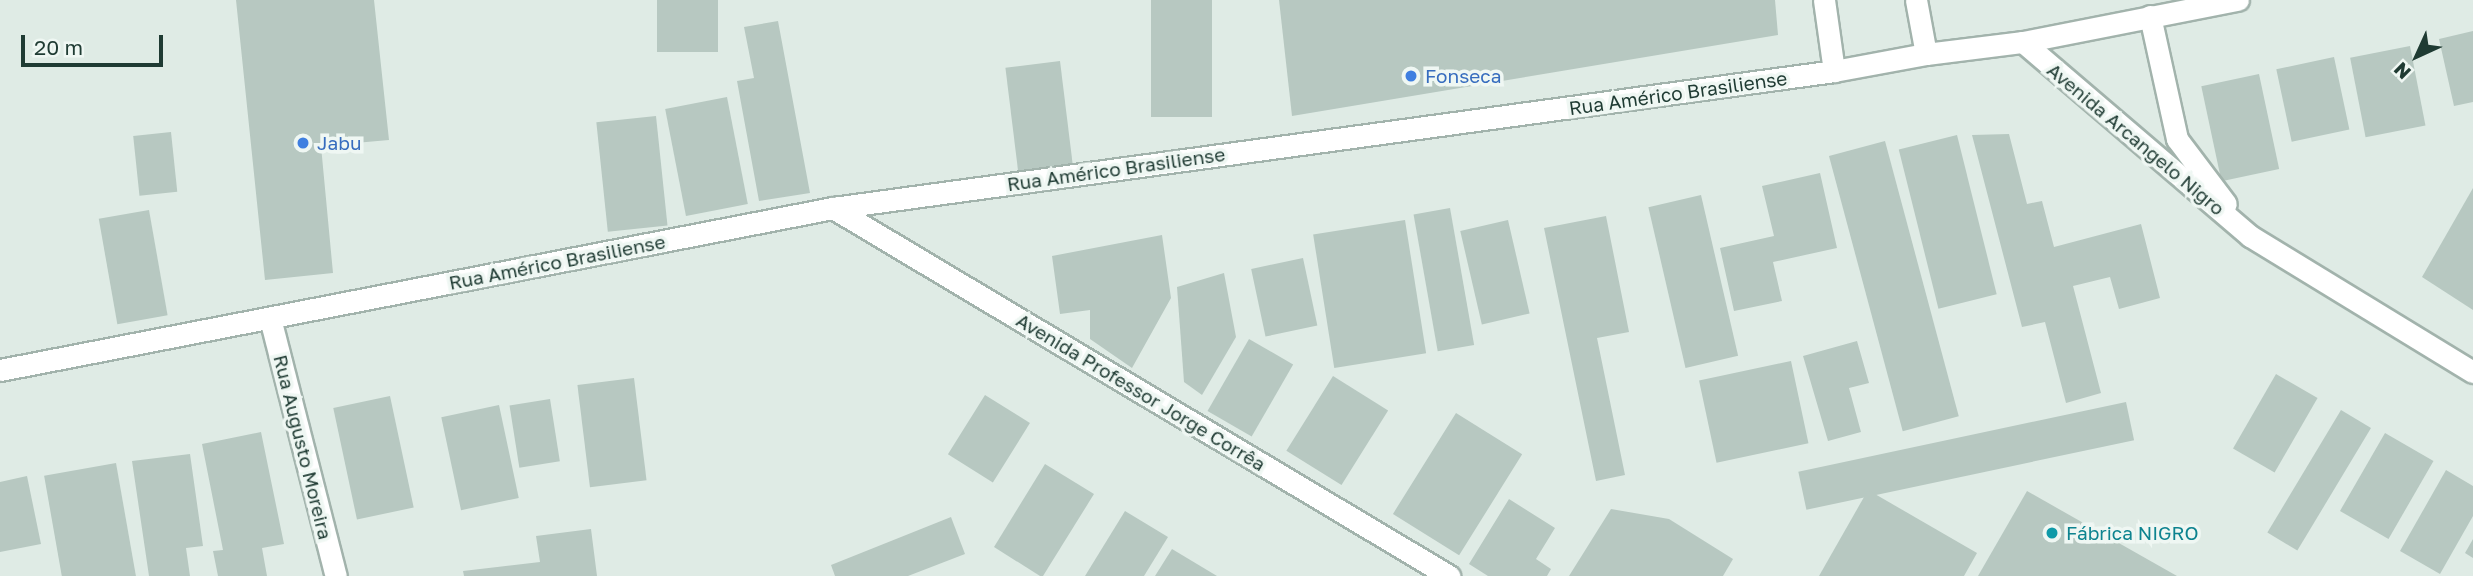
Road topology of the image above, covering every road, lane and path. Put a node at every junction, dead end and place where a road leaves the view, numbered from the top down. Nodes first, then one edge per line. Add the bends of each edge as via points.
1 (1824, 0) edge
2 (1916, 0) edge
3 (2238, 0) edge
4 (2150, 16) junction
5 (2023, 42) junction
6 (1926, 54) junction
7 (1834, 71) junction
8 (833, 208) junction
9 (2250, 236) junction
10 (271, 318) junction
11 (0, 370) edge
12 (2473, 372) edge
13 (336, 576) edge
14 (1449, 576) edge

1 - 7 street
2 - 6 street
3 - 4 street, Rua Américo Brasiliense
4 - 5 street, Rua Américo Brasiliense
4 - 9 street, Avenida Arcangelo Nigro via 2177,139
5 - 6 street, Rua Américo Brasiliense
5 - 9 street, Avenida Arcangelo Nigro
6 - 7 street, Rua Américo Brasiliense
7 - 8 street, Rua Américo Brasiliense
8 - 10 street, Rua Américo Brasiliense
8 - 14 street, Avenida Professor Jorge Corrêa
9 - 12 street, Avenida Arcangelo Nigro
10 - 11 street, Rua Américo Brasiliense
10 - 13 street, Rua Augusto Moreira

